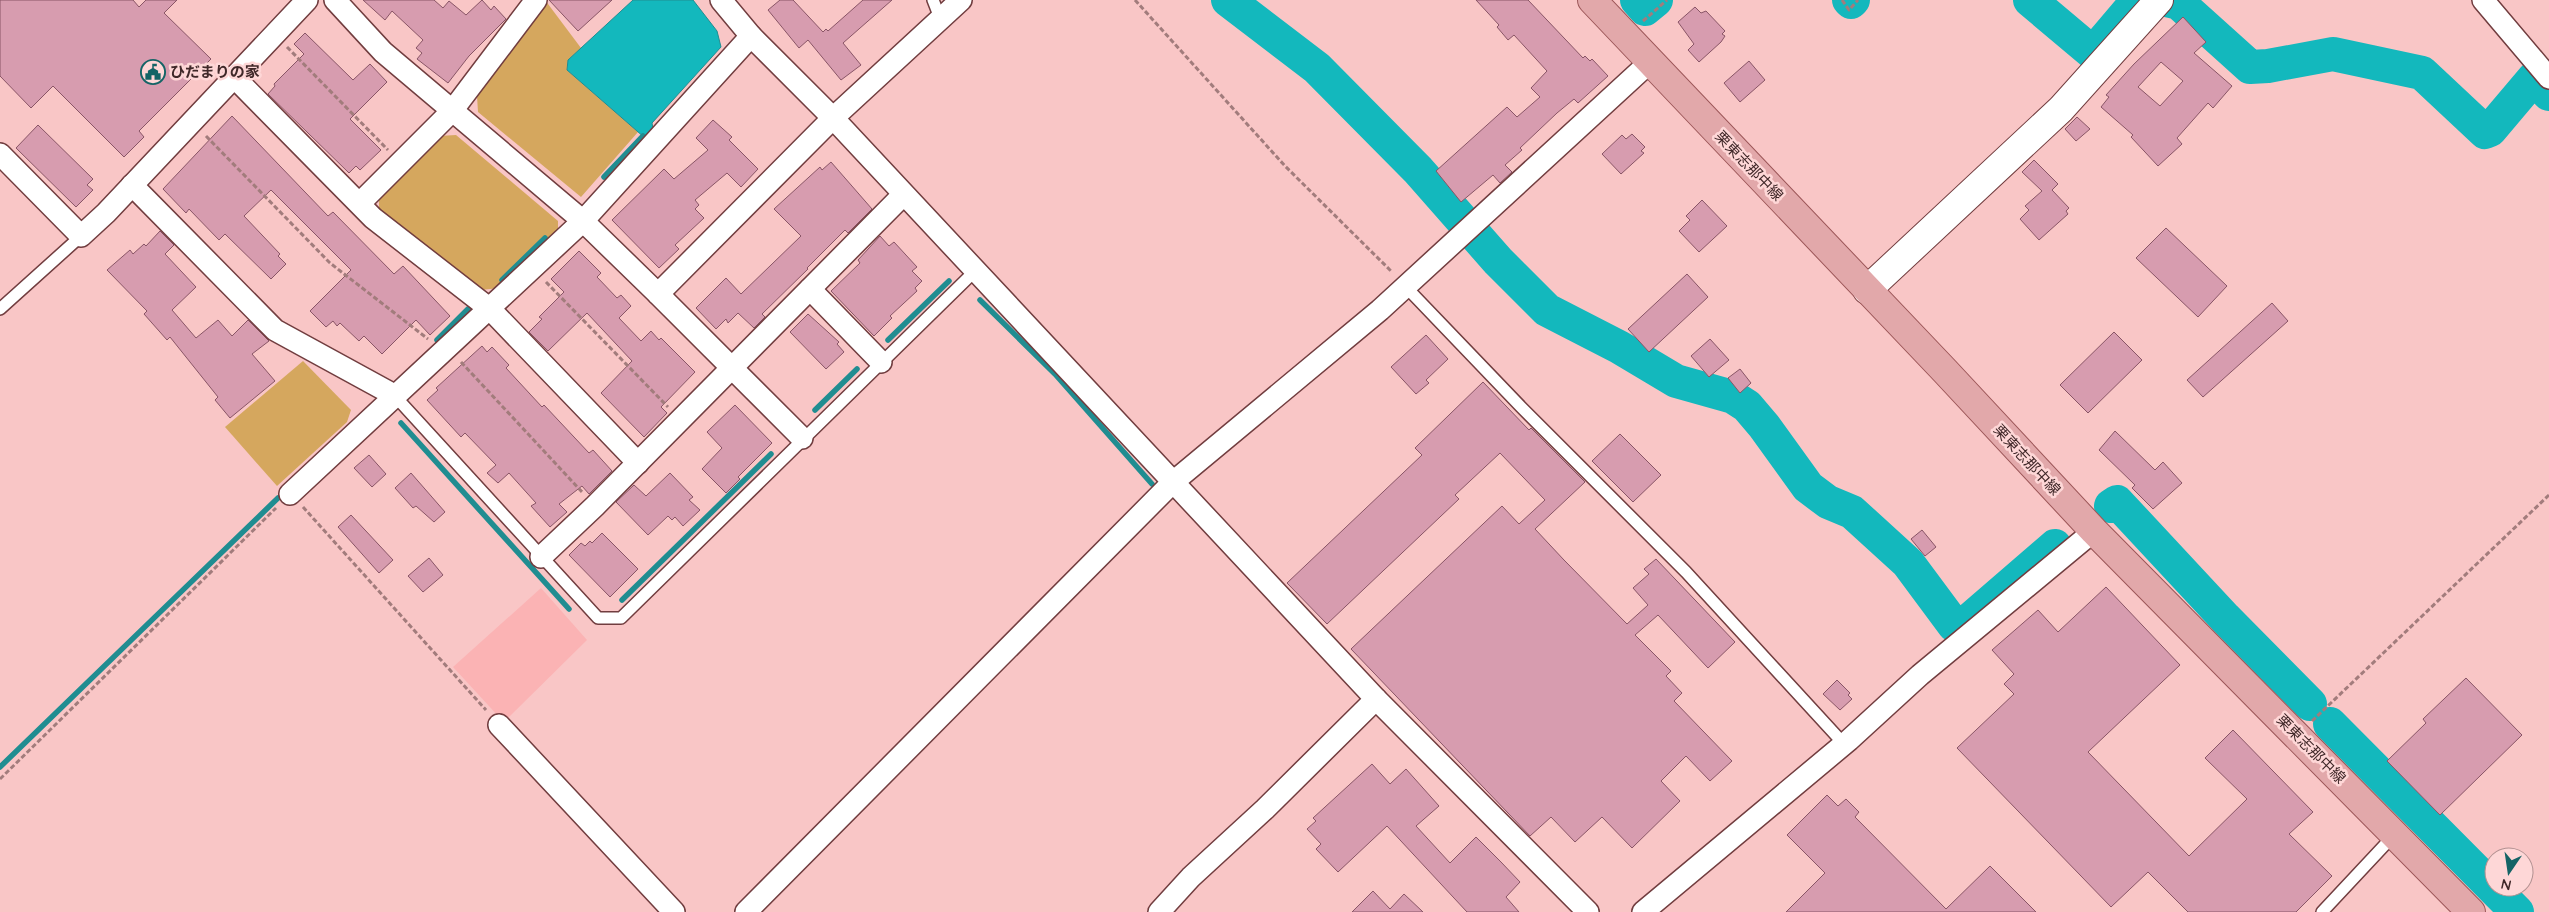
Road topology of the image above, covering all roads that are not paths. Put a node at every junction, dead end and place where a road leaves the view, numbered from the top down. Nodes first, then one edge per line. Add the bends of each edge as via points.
1 (306, 0) edge
2 (335, 0) edge
3 (721, 0) edge
4 (961, 0) edge
5 (1592, 0) edge
6 (2159, 0) edge
7 (2483, 0) edge
8 (534, 1) edge
9 (937, 9) edge
10 (752, 36) junction
11 (1650, 62) junction
12 (234, 77) junction
13 (2549, 78) edge
14 (452, 111) junction
15 (834, 118) junction
16 (0, 154) edge
17 (132, 185) junction
18 (903, 195) junction
19 (360, 203) junction
20 (583, 221) junction
21 (81, 236) junction
22 (975, 272) junction
23 (1405, 286) junction
24 (810, 289) junction
25 (1866, 290) junction
26 (658, 294) junction
27 (0, 309) edge
28 (490, 309) junction
29 (881, 362) junction
30 (732, 368) junction
31 (394, 395) junction
32 (802, 438) junction
33 (638, 462) junction
34 (1172, 483) junction
35 (290, 494) road end
36 (2094, 531) junction
37 (541, 556) junction
38 (1376, 699) junction
39 (499, 725) road end
40 (1844, 744) junction
41 (2395, 834) junction
42 (674, 912) edge
43 (746, 912) edge
44 (1159, 912) edge
45 (1588, 912) edge
46 (1643, 912) edge
47 (2322, 912) edge
48 (2471, 912) edge

1 - 12 street
2 - 14 street via 383,52
3 - 10 street
4 - 9 street
5 - 11 main road, 栗東志那中線
6 - 25 street via 2061,109
7 - 13 street
8 - 14 street
9 - 15 street
10 - 15 street
10 - 20 street
11 - 23 street
11 - 25 main road, 栗東志那中線
12 - 17 street
12 - 19 street
14 - 19 street
14 - 20 street
15 - 18 street
15 - 26 street
16 - 21 street
17 - 21 street
17 - 31 street via 275,330
18 - 22 street
18 - 24 street
19 - 28 street via 373,218
20 - 26 street
20 - 28 street
21 - 27 lane
22 - 29 lane
22 - 34 street
23 - 34 street
23 - 40 lane via 1686,572
24 - 29 street
24 - 30 street
25 - 36 main road, 栗東志那中線
26 - 30 street
28 - 31 street
28 - 33 street
29 - 32 lane
30 - 32 street
30 - 33 street
31 - 35 street
31 - 37 lane
32 - 37 lane via 621,618 598,618
33 - 37 street
34 - 38 street
34 - 43 street
36 - 40 street via 1920,674
36 - 41 main road, 栗東志那中線
38 - 44 street
38 - 45 street
39 - 42 street
40 - 46 street
41 - 47 lane
41 - 48 main road, 栗東志那中線

